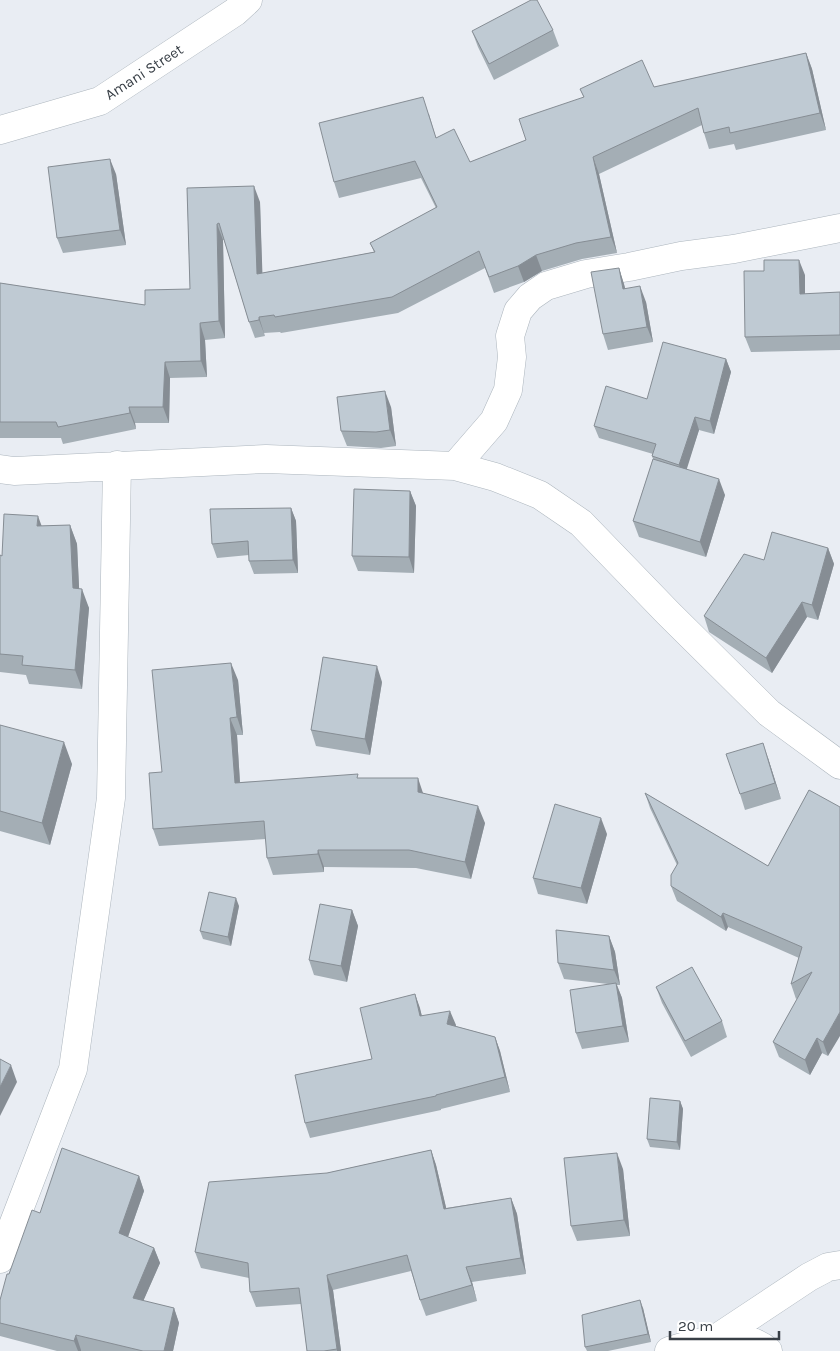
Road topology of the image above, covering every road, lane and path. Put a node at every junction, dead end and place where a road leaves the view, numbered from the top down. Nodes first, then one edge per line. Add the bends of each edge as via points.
1 (248, 0) edge
2 (0, 130) edge
3 (840, 228) edge
4 (117, 466) junction
5 (456, 466) junction
6 (0, 468) edge
7 (840, 765) edge
8 (0, 1259) edge
9 (840, 1265) edge
10 (714, 1340) junction
11 (669, 1351) edge
12 (768, 1351) edge

1 - 2 street, Amani Street via 100,100
3 - 5 street via 586,274 546,286 518,311 510,336 512,357 508,390 494,421
4 - 5 street via 266,459
4 - 6 street via 14,471
4 - 8 street via 111,798 73,1069
5 - 7 street via 495,476 540,495 581,523 769,713
9 - 10 street via 809,1277
10 - 11 street
10 - 12 street via 739,1338

